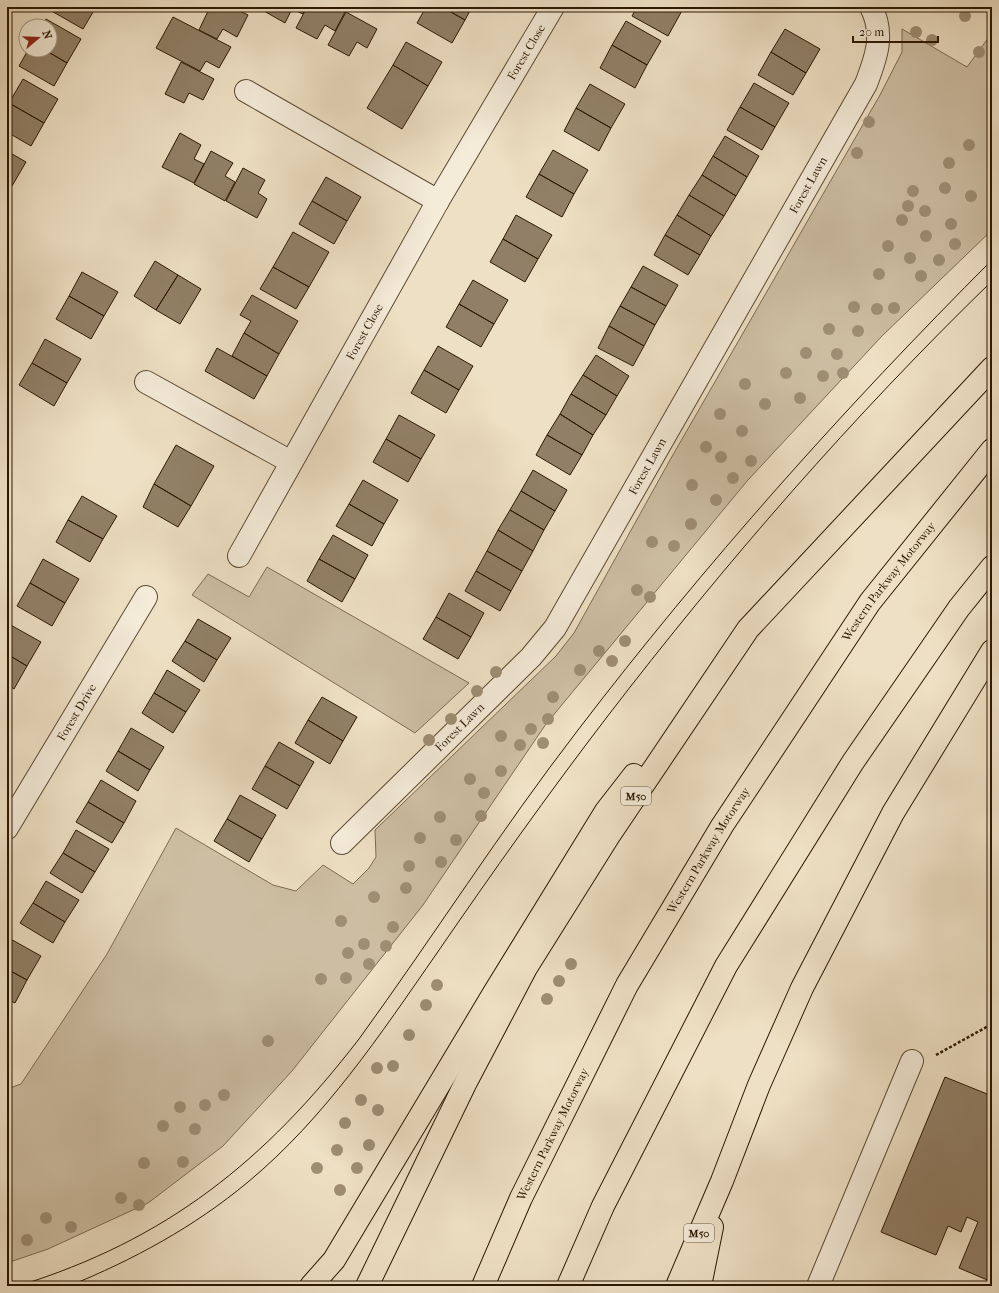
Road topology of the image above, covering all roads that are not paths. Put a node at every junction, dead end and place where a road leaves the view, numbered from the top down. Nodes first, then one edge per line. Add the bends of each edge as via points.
1 (554, 7) edge
2 (871, 7) edge
3 (246, 91) dead end
4 (438, 201) junction
5 (992, 368) edge
6 (146, 382) dead end
7 (992, 450) edge
8 (291, 462) junction
9 (239, 556) dead end
10 (992, 567) edge
11 (146, 597) dead end
12 (748, 629) junction
13 (992, 651) edge
14 (7, 828) edge
15 (342, 843) dead end
16 (912, 1061) road end
17 (722, 1181) junction
18 (311, 1286) edge
19 (367, 1286) edge
20 (483, 1286) edge
21 (568, 1286) edge
22 (677, 1286) edge
23 (700, 1286) edge
24 (818, 1286) edge

1 - 4 street, Forest Close
2 - 15 street, Forest Lawn via 880,37 866,84 555,628 531,657
3 - 4 street
4 - 8 street, Forest Close
5 - 12 highway, M50
6 - 8 street
7 - 20 highway, Western Parkway Motorway via 870,602 722,826 627,985 521,1198
8 - 9 street, Forest Close
10 - 21 highway via 959,608 853,762 726,966 603,1206
11 - 14 street, Forest Drive
12 - 18 highway, M50 via 606,811 334,1260
12 - 19 highway, M50 via 610,834 526,968 465,1084
13 - 17 highway, M50 via 893,814 802,988 759,1085
16 - 24 street
17 - 22 highway, M50
17 - 23 highway, M50

